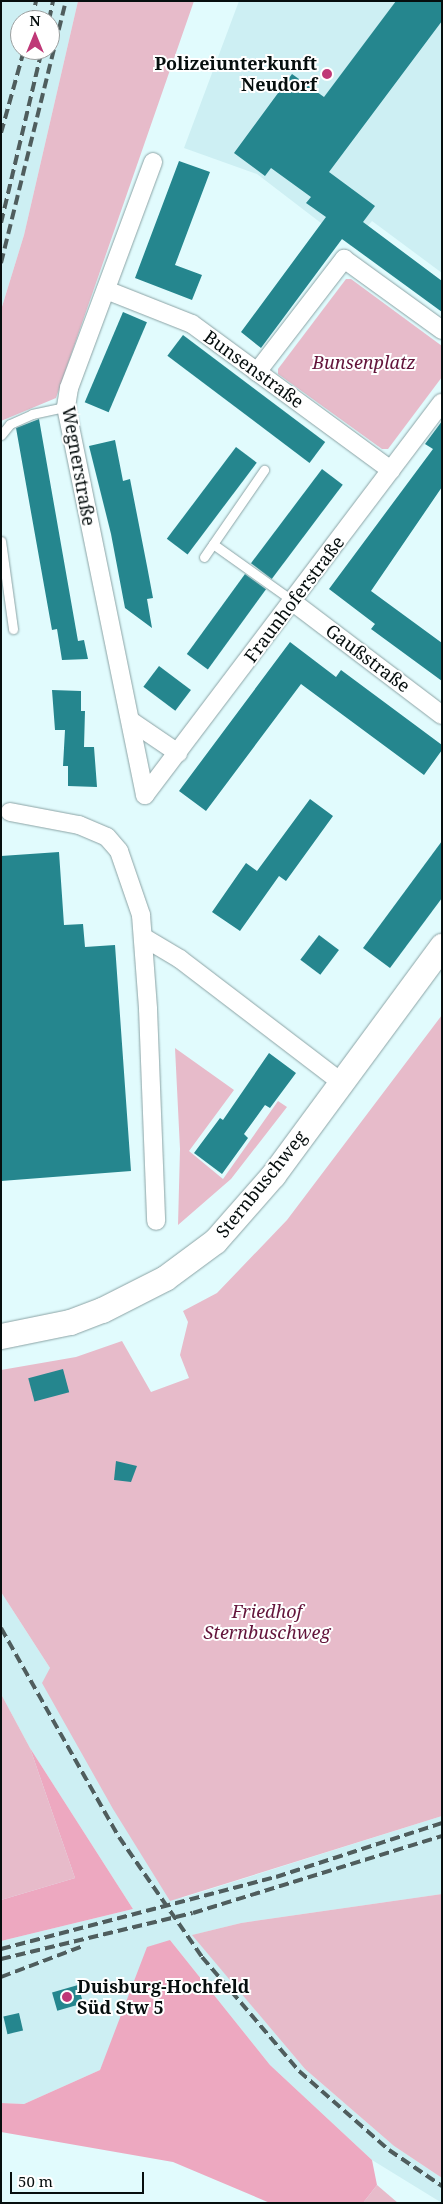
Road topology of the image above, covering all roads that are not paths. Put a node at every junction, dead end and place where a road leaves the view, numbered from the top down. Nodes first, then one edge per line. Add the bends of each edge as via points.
1 (154, 162) dead end
2 (106, 290) junction
3 (442, 330) edge
4 (257, 372) junction
5 (442, 402) edge
6 (66, 407) junction
7 (1, 435) edge
8 (264, 470) dead end
9 (390, 470) junction
10 (1, 541) edge
11 (214, 544) junction
12 (204, 557) dead end
13 (293, 602) junction
14 (13, 628) dead end
15 (442, 715) edge
16 (131, 721) junction
17 (178, 753) junction
18 (145, 795) joint
19 (10, 812) dead end
20 (143, 938) junction
21 (442, 946) edge
22 (341, 1082) junction
23 (156, 1221) dead end
24 (1, 1336) edge

1 - 2 street, Wegnerstraße
2 - 4 street, Bunsenstraße via 192,324
2 - 6 street, Wegnerstraße via 69,388
3 - 4 street via 344,259
4 - 9 street, Bunsenstraße
5 - 9 street, Fraunhoferstraße
6 - 7 lane via 32,414 10,424
6 - 16 street, Wegnerstraße
8 - 11 lane
9 - 13 street, Fraunhoferstraße
10 - 14 lane
11 - 12 lane
11 - 13 lane
13 - 15 street, Gaußstraße
13 - 17 street, Fraunhoferstraße
16 - 17 street
16 - 18 street, Wegnerstraße
17 - 18 street, Fraunhoferstraße
19 - 20 street via 79,825 107,837 119,851 141,915
20 - 22 street via 180,959
20 - 23 street via 151,1057
21 - 22 main road, Sternbuschweg
22 - 24 main road, Sternbuschweg via 234,1222 192,1261 102,1310 70,1322

